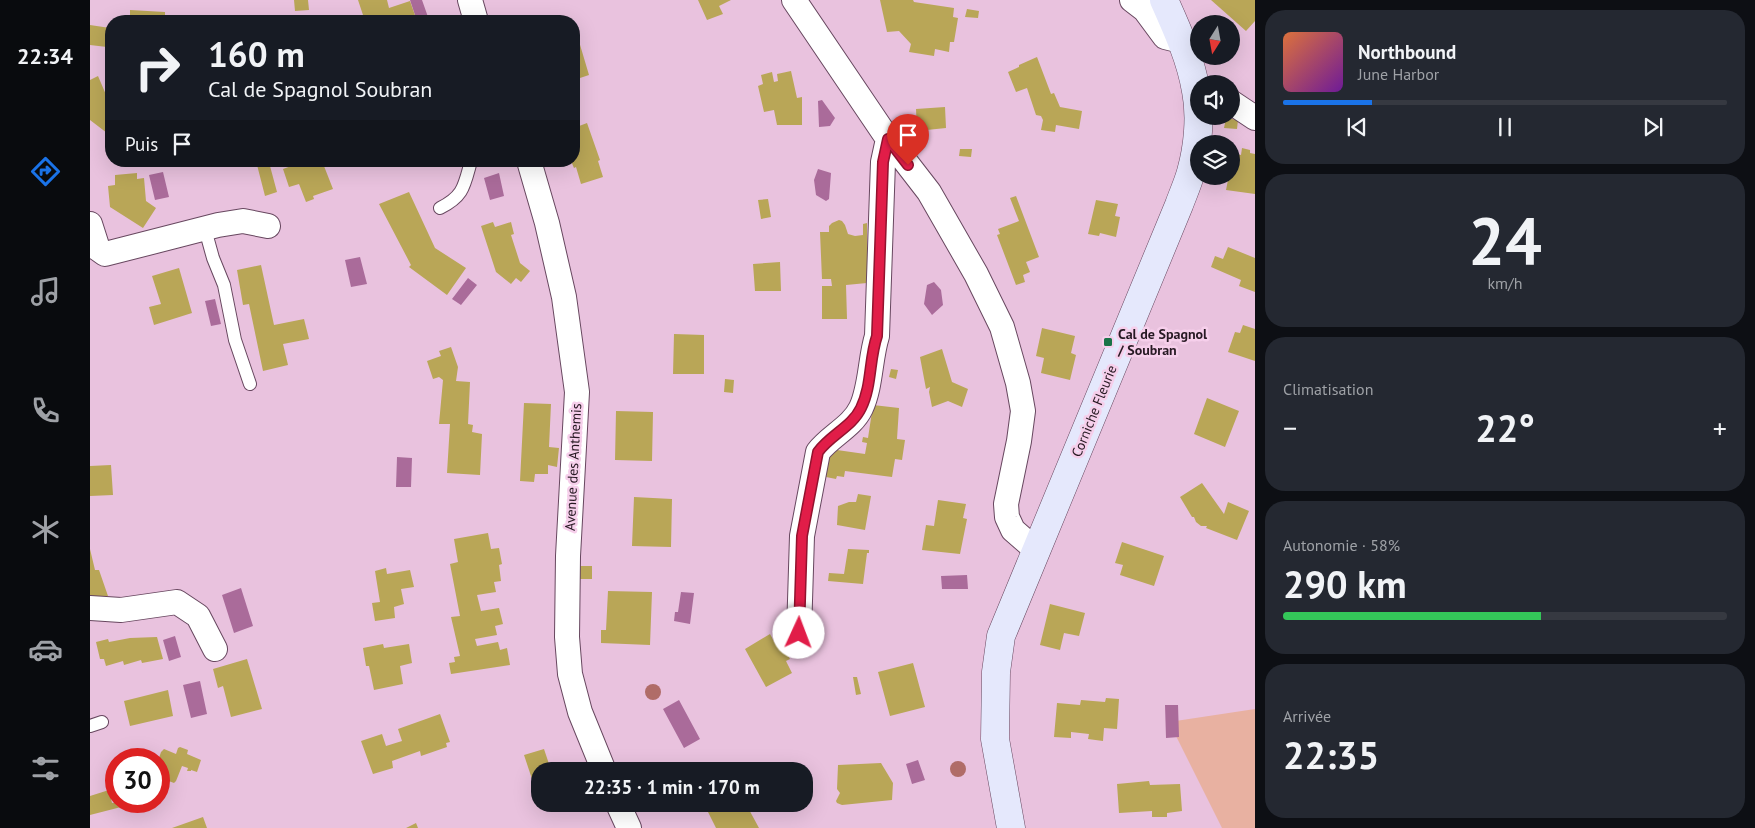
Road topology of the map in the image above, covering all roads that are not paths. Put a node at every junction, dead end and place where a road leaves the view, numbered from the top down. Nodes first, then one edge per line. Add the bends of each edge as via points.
1 (470, 0) edge
2 (794, 0) edge
3 (1132, 0) edge
4 (1164, 0) edge
5 (474, 15) edge
6 (1180, 41) junction
7 (1192, 75) edge
8 (1240, 108) edge
9 (1255, 118) edge
10 (1197, 125) edge
11 (888, 139) junction
12 (469, 167) edge
13 (531, 167) edge
14 (440, 208) dead end
15 (90, 224) edge
16 (268, 226) dead end
17 (206, 229) junction
18 (250, 384) dead end
19 (1036, 550) junction
20 (90, 608) edge
21 (799, 633) dead end
22 (215, 649) dead end
23 (600, 762) edge
24 (622, 812) edge
25 (629, 828) edge
26 (1011, 828) edge

1 - 5 street
2 - 11 street
3 - 6 street via 1145,10 1165,37
4 - 6 main road, Corniche Fleurie
6 - 7 main road, Corniche Fleurie
8 - 9 street
10 - 19 main road, Corniche Fleurie via 1191,171 1179,205
11 - 19 street via 929,192 976,274 1002,328 1018,383 1022,410 1006,517 1012,530
11 - 21 street via 883,162 877,336 861,408 849,424 825,442 818,452 802,536
12 - 14 lane via 461,194
13 - 23 street, Avenue des Anthemis via 564,297 577,392 568,556 570,674 580,712
15 - 17 street via 98,249 105,254
16 - 17 street via 243,221
17 - 18 lane
19 - 26 main road, Corniche Fleurie via 1001,636 996,672 995,739
20 - 22 street via 121,610 177,602 198,616
24 - 25 street

